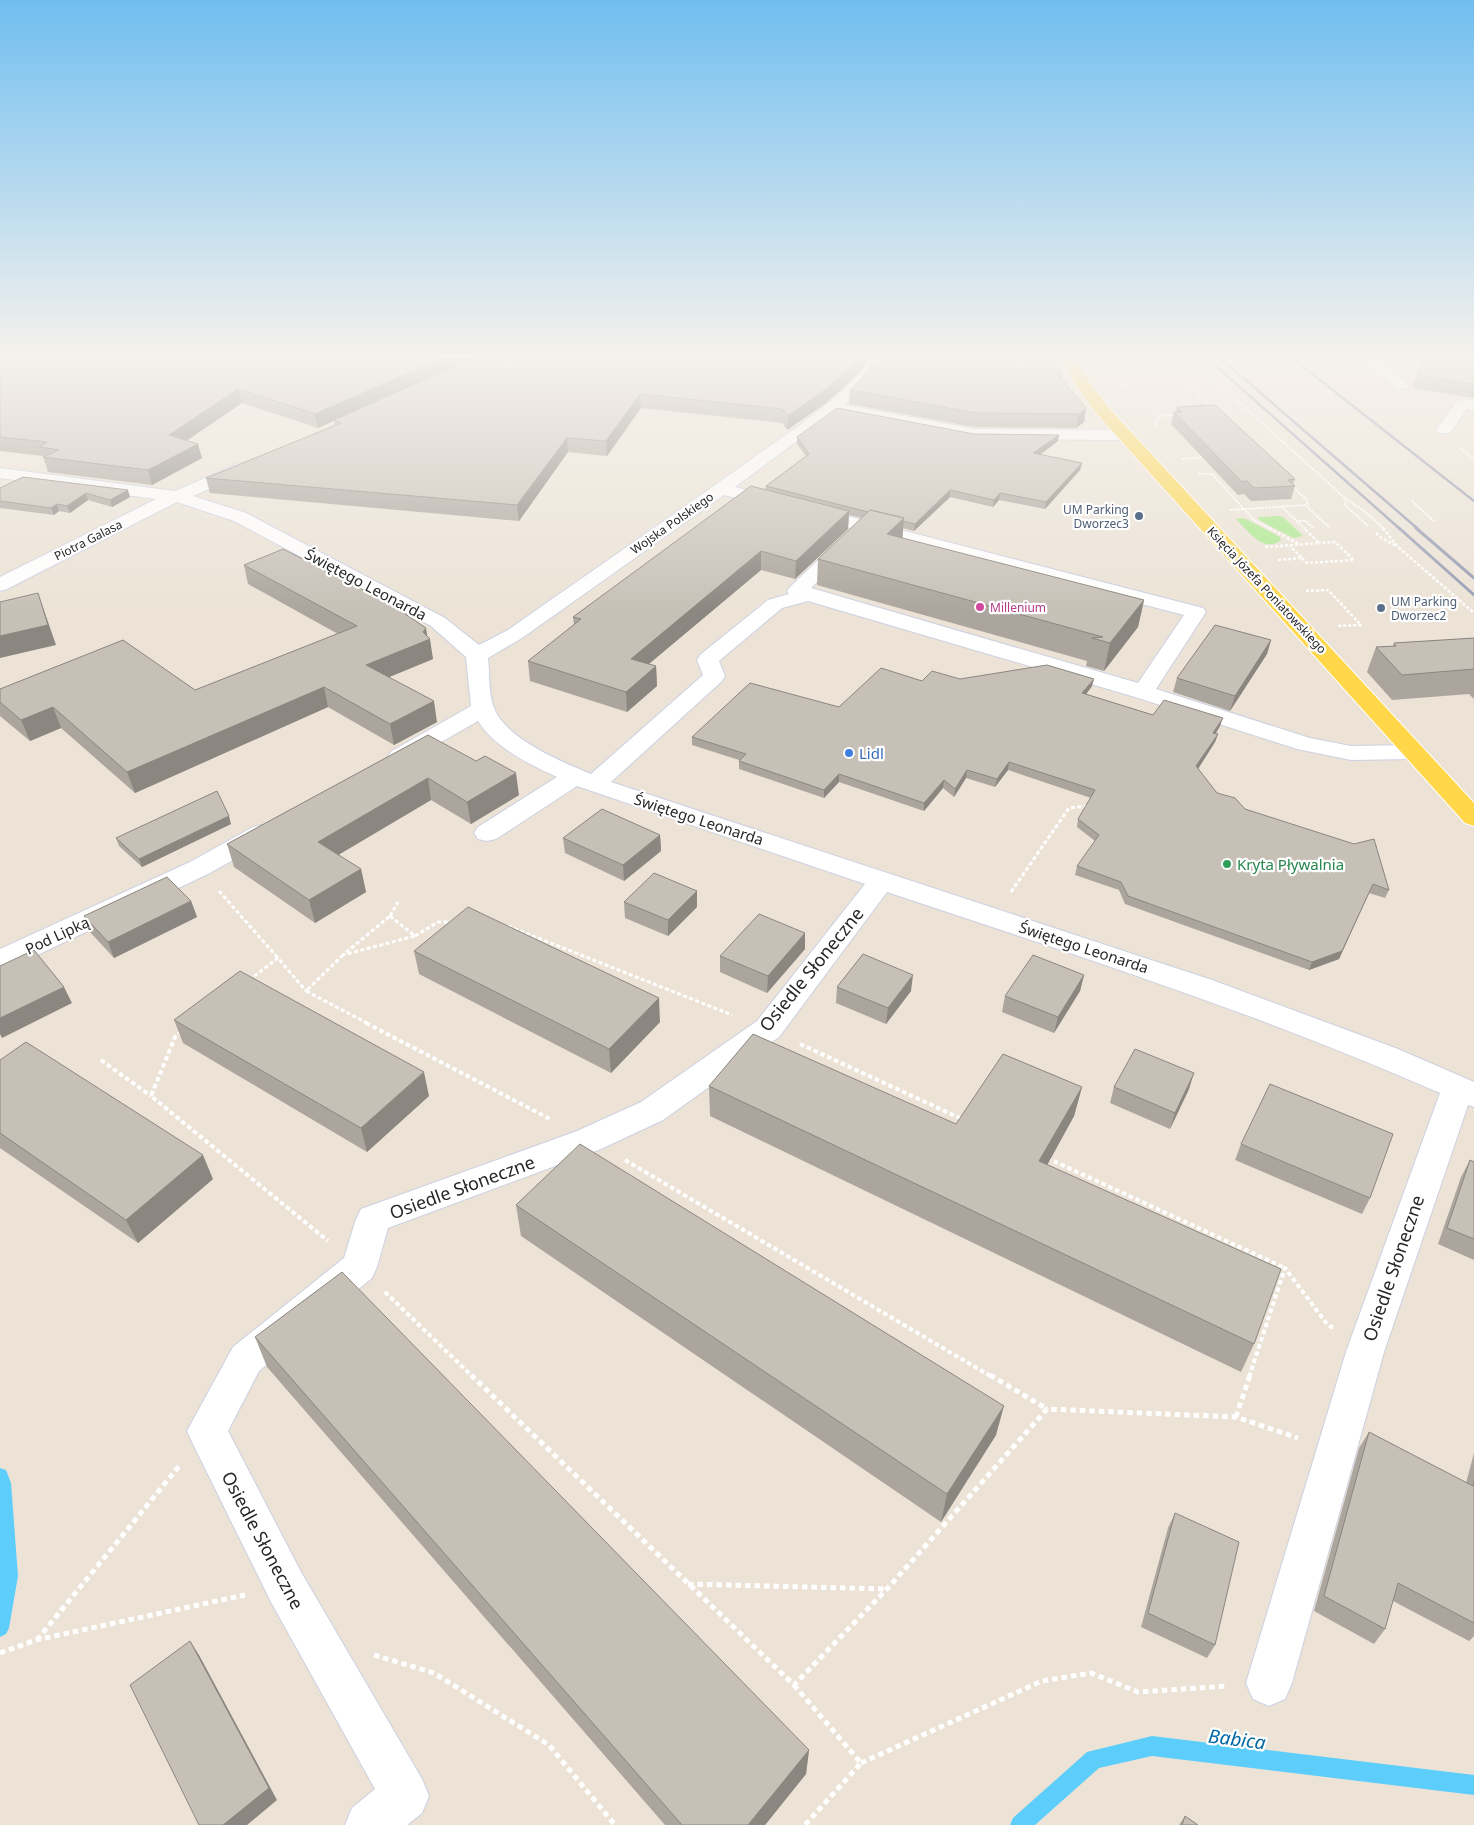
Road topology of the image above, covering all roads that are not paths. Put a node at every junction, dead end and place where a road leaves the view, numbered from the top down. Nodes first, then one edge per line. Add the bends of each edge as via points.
1 (784, 443) edge
2 (1132, 443) edge
3 (260, 460) edge
4 (0, 473) edge
5 (721, 489) junction
6 (176, 496) junction
7 (866, 525) junction
8 (0, 585) edge
9 (809, 594) junction
10 (477, 655) junction
11 (1143, 692) junction
12 (483, 709) junction
13 (1415, 752) junction
14 (382, 766) edge
15 (585, 780) junction
16 (1474, 818) edge
17 (286, 820) edge
18 (487, 833) dead end
19 (882, 880) junction
20 (0, 961) edge
21 (1466, 1091) edge
22 (1269, 1683) road end
23 (369, 1825) edge

1 - 5 street, Wojska Polskiego
2 - 13 main road, Księcia Józefa Poniatowskiego
3 - 6 street, Piotra Galasa
4 - 6 street, Świętego Leonarda
5 - 7 street
5 - 10 street, Wojska Polskiego via 516,634
6 - 8 street, Piotra Galasa
6 - 10 street, Świętego Leonarda via 240,517 438,622
7 - 9 street via 797,590
7 - 11 street via 1196,612
9 - 11 street
9 - 15 street via 775,604 708,660 714,676
10 - 12 street, Świętego Leonarda
11 - 13 street via 1305,744 1351,753
12 - 14 street
12 - 15 street, Świętego Leonarda via 496,730 517,746
13 - 16 main road, Księcia Józefa Poniatowskiego
15 - 18 street
15 - 19 street, Świętego Leonarda
17 - 20 street, Pod Lipką via 199,868
19 - 21 street, Świętego Leonarda via 1202,986
19 - 23 street, Osiedle Słoneczne via 768,1029 652,1111 589,1140 373,1219 359,1267 246,1359 207,1432 286,1586 405,1796
21 - 22 street, Osiedle Słoneczne via 1410,1216 1334,1451

